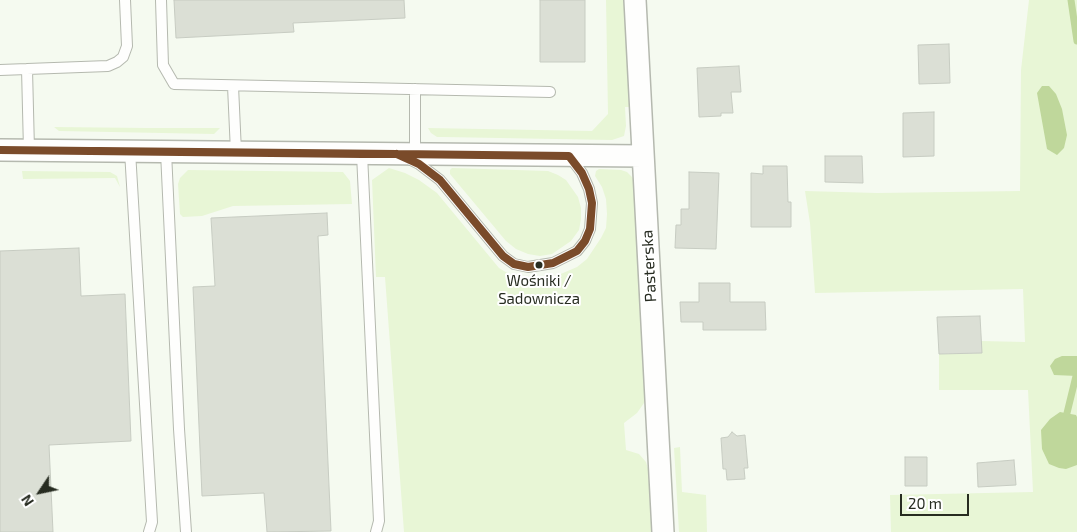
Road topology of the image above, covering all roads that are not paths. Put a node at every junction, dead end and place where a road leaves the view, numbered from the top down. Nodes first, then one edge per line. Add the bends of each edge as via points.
1 (125, 0) edge
2 (161, 0) edge
3 (635, 0) edge
4 (27, 69) junction
5 (0, 70) edge
6 (233, 86) junction
7 (415, 89) junction
8 (550, 92) dead end
9 (0, 150) edge
10 (29, 150) junction
11 (130, 151) junction
12 (166, 152) junction
13 (236, 152) junction
14 (362, 154) junction
15 (406, 154) junction
16 (569, 156) junction
17 (643, 156) junction
18 (149, 532) edge
19 (186, 532) edge
20 (376, 532) edge
21 (663, 532) edge

1 - 4 lane via 127,46 123,58 108,66
2 - 6 lane via 163,65 174,84
3 - 17 street, Pasterska
4 - 5 lane
4 - 10 lane
6 - 7 lane
6 - 13 lane
7 - 8 lane
7 - 15 lane
9 - 10 street
10 - 11 street
11 - 12 street
11 - 18 lane via 152,522
12 - 13 street
12 - 19 lane via 178,429
13 - 14 street
14 - 15 street
14 - 20 lane via 379,521
15 - 16 street
15 - 16 lane via 440,180 503,256 514,264 528,267 552,263 577,251 590,229 592,203 588,189 582,173
16 - 17 street
17 - 21 street, Pasterska

